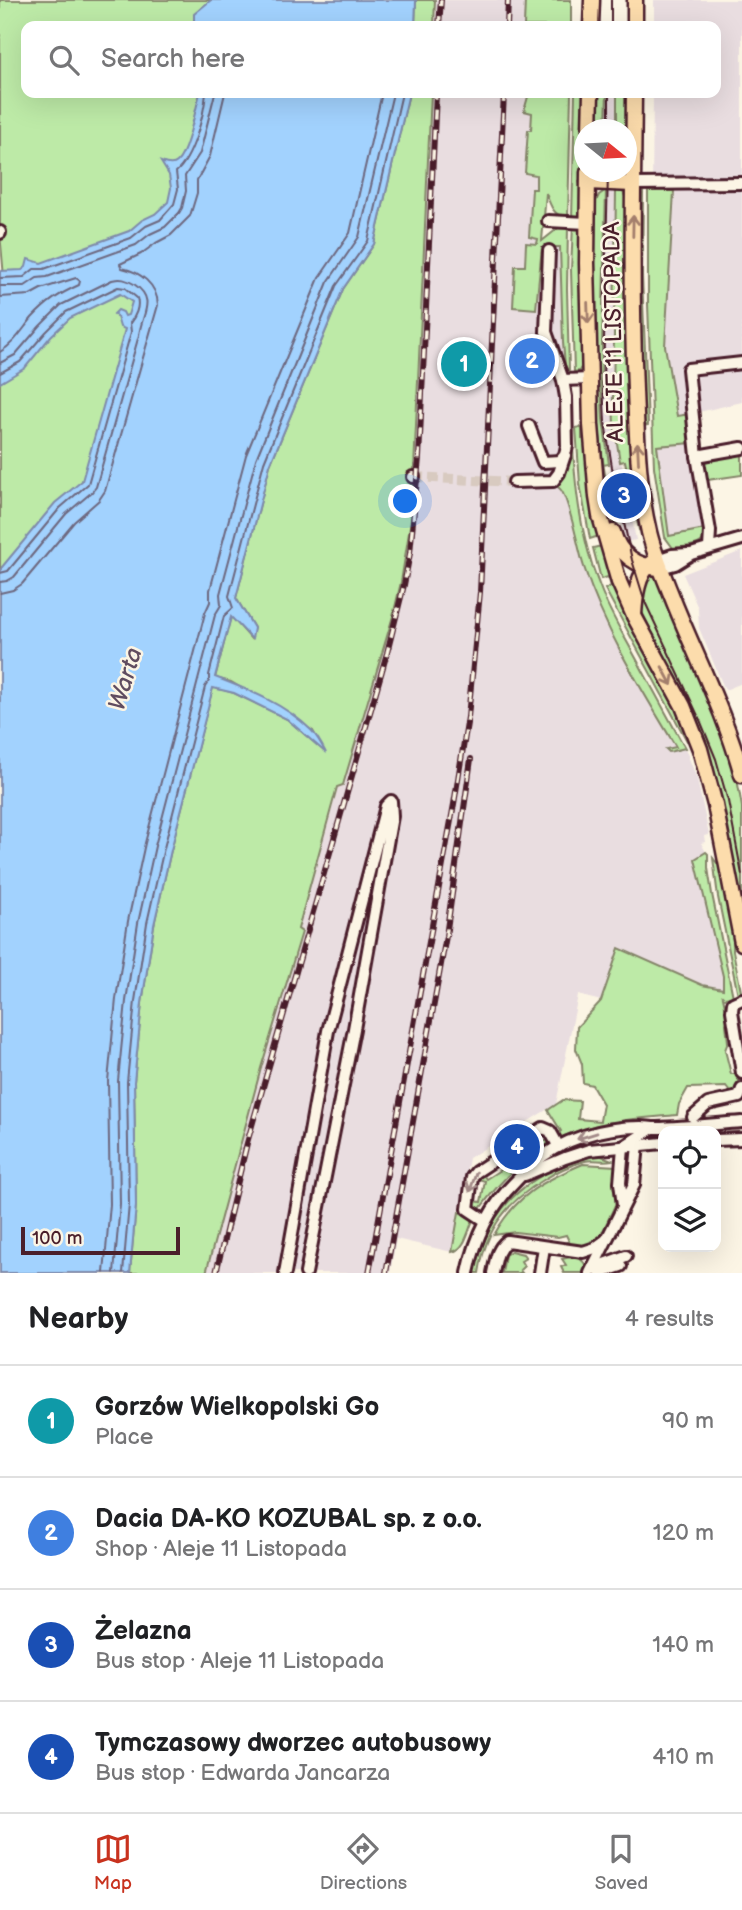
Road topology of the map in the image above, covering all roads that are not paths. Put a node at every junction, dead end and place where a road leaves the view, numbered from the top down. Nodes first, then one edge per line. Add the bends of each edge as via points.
1 (592, 0) edge
2 (635, 0) edge
3 (591, 21) edge
4 (635, 21) edge
5 (591, 98) edge
6 (634, 98) edge
7 (590, 119) edge
8 (588, 182) edge
9 (620, 182) edge
10 (742, 183) edge
11 (633, 184) junction
12 (548, 221) dead end
13 (587, 223) junction
14 (549, 251) dead end
15 (742, 363) edge
16 (590, 379) junction
17 (563, 380) junction
18 (529, 426) dead end
19 (742, 447) edge
20 (565, 455) junction
21 (698, 456) junction
22 (596, 472) junction
23 (514, 482) tunnel mouth
24 (742, 539) edge
25 (709, 548) junction
26 (654, 565) junction
27 (634, 616) junction
28 (742, 775) edge
29 (742, 943) edge
30 (742, 999) edge
31 (742, 1073) edge
32 (742, 1089) edge
33 (693, 1117) dead end
34 (742, 1122) edge
35 (654, 1128) junction
36 (609, 1130) junction
37 (742, 1139) edge
38 (721, 1140) edge
39 (658, 1143) edge
40 (631, 1144) junction
41 (559, 1147) junction
42 (520, 1178) junction
43 (486, 1221) junction
44 (606, 1240) junction
45 (544, 1247) junction
46 (623, 1261) dead end
47 (595, 1271) edge
48 (285, 1273) edge
49 (306, 1273) edge
50 (468, 1273) edge
51 (493, 1273) edge
52 (541, 1273) edge

1 - 3 main road
2 - 4 main road
5 - 7 main road
6 - 11 main road, ALEJE 11 LISTOPADA
8 - 13 main road, ALEJE 11 LISTOPADA
9 - 11 main road
10 - 11 street
26 -> 11 main road, ALEJE 11 LISTOPADA via 639,467
12 - 13 street
13 -> 16 main road, ALEJE 11 LISTOPADA
14 - 17 street via 546,332
15 - 21 street via 688,369
16 - 17 street
16 - 22 main road, ALEJE 11 LISTOPADA
17 - 20 street
18 - 20 street via 543,462 561,461
19 - 21 street
20 - 23 street via 553,481
21 - 25 street
22 - 26 main road via 618,547 632,560
22 - 27 main road, ALEJE 11 LISTOPADA via 606,542
24 - 25 street
25 - 26 street via 675,564
26 - 27 main road via 639,584
26 - 28 main road, ALEJE 11 LISTOPADA via 718,706
27 -> 29 main road, ALEJE 11 LISTOPADA via 700,749
30 - 31 street via 733,1003 732,1011
32 - 33 street via 739,1097 708,1104
34 - 35 street
35 - 36 street
35 - 40 street
36 - 40 street
36 -> 41 street
37 - 38 street
39 - 40 street
40 - 42 street via 575,1154
40 - 44 street via 620,1183 623,1207
41 - 42 street
41 -> 43 street via 550,1130 543,1128 476,1172 468,1209
42 - 43 street
43 - 50 street
44 - 45 street via 583,1252
44 - 47 street
45 - 51 street via 508,1241 497,1253
45 - 52 street
46 - 47 street
48 - 49 street via 328,1031 386,806 391,802 357,1016

